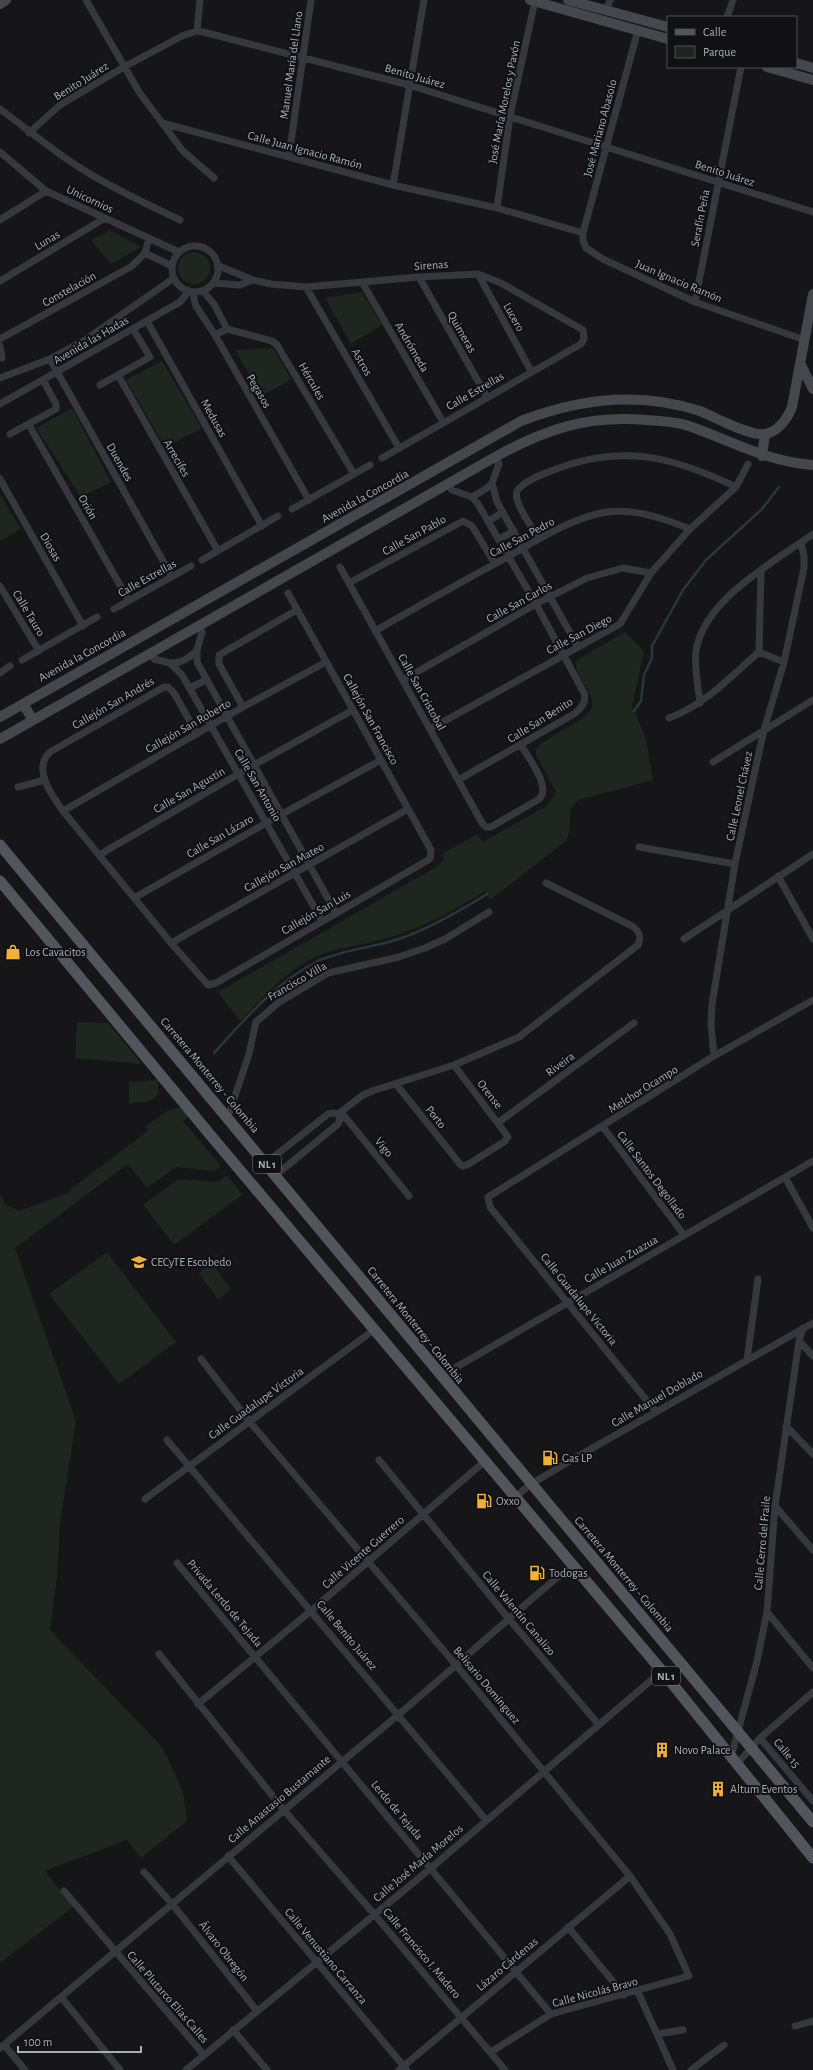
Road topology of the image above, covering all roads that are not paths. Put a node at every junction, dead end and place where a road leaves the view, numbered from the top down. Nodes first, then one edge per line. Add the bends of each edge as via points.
1 (6, 0) edge
2 (86, 0) edge
3 (200, 0) edge
4 (311, 0) edge
5 (424, 0) edge
6 (568, 0) edge
7 (610, 0) edge
8 (733, 0) edge
9 (532, 1) edge
10 (0, 4) edge
11 (606, 11) junction
12 (727, 16) edge
13 (667, 28) edge
14 (638, 30) junction
15 (197, 32) junction
16 (667, 39) edge
17 (303, 58) junction
18 (797, 63) edge
19 (124, 67) junction
20 (741, 68) edge
21 (771, 68) edge
22 (813, 68) edge
23 (813, 80) edge
24 (410, 84) junction
25 (0, 109) edge
26 (510, 116) junction
27 (162, 123) junction
28 (29, 133) junction
29 (606, 146) junction
30 (0, 152) edge
31 (289, 156) junction
32 (3, 159) edge
33 (214, 178) dead end
34 (719, 182) junction
35 (393, 185) junction
36 (46, 191) junction
37 (497, 208) junction
38 (813, 212) edge
39 (105, 218) junction
40 (0, 220) edge
41 (180, 220) dead end
42 (583, 233) junction
43 (149, 238) junction
44 (179, 252) junction
45 (145, 253) junction
46 (172, 266) junction
47 (219, 266) junction
48 (478, 274) junction
49 (419, 277) junction
50 (174, 278) junction
51 (253, 280) junction
52 (0, 281) edge
53 (362, 282) junction
54 (214, 283) junction
55 (306, 287) junction
56 (203, 291) junction
57 (191, 292) junction
58 (813, 294) edge
59 (695, 302) junction
60 (147, 321) junction
61 (133, 329) junction
62 (226, 329) junction
63 (215, 335) junction
64 (0, 339) edge
65 (805, 340) junction
66 (581, 344) joint
67 (0, 346) edge
68 (2, 358) dead end
69 (50, 359) junction
70 (801, 365) junction
71 (531, 371) junction
72 (57, 372) junction
73 (118, 375) junction
74 (0, 378) edge
75 (43, 380) junction
76 (100, 385) dead end
77 (813, 389) edge
78 (487, 397) junction
79 (0, 404) edge
80 (443, 422) junction
81 (29, 425) junction
82 (10, 434) dead end
83 (765, 434) junction
84 (486, 442) junction
85 (399, 448) junction
86 (762, 456) junction
87 (495, 457) junction
88 (382, 458) dead end
89 (748, 464) dead end
90 (370, 465) dead end
91 (813, 465) edge
92 (439, 469) junction
93 (354, 474) junction
94 (0, 479) edge
95 (492, 482) junction
96 (448, 484) junction
97 (736, 487) junction
98 (472, 497) junction
99 (309, 500) junction
100 (292, 509) dead end
101 (503, 512) junction
102 (278, 516) dead end
103 (489, 521) junction
104 (262, 526) junction
105 (690, 529) junction
106 (514, 530) junction
107 (813, 534) edge
108 (500, 539) junction
109 (539, 539) junction
110 (801, 543) junction
111 (524, 548) junction
112 (218, 551) junction
113 (509, 556) junction
114 (202, 560) dead end
115 (495, 564) junction
116 (191, 566) dead end
117 (340, 567) dead end
118 (761, 571) junction
119 (651, 573) junction
120 (172, 577) junction
121 (349, 583) junction
122 (0, 586) edge
123 (288, 593) dead end
124 (551, 597) junction
125 (129, 601) junction
126 (536, 604) junction
127 (114, 609) dead end
128 (189, 610) junction
129 (297, 610) junction
130 (97, 618) dead end
131 (83, 626) junction
132 (198, 626) junction
133 (375, 631) junction
134 (141, 637) junction
135 (578, 647) junction
136 (196, 650) junction
137 (39, 651) junction
138 (759, 652) junction
139 (150, 654) junction
140 (563, 655) junction
141 (22, 660) dead end
142 (326, 662) junction
143 (784, 662) junction
144 (170, 663) junction
145 (10, 666) dead end
146 (0, 673) edge
147 (206, 680) junction
148 (403, 680) junction
149 (190, 688) junction
150 (813, 700) edge
151 (700, 703) junction
152 (23, 704) junction
153 (243, 707) junction
154 (353, 710) junction
155 (0, 717) edge
156 (226, 717) junction
157 (669, 718) dead end
158 (33, 720) junction
159 (212, 726) junction
160 (430, 728) junction
161 (764, 730) junction
162 (197, 734) junction
163 (0, 739) edge
164 (521, 745) junction
165 (381, 760) junction
166 (713, 762) dead end
167 (254, 765) junction
168 (239, 774) junction
169 (45, 780) junction
170 (458, 780) junction
171 (18, 787) dead end
172 (408, 809) junction
173 (63, 811) junction
174 (282, 814) junction
175 (267, 822) junction
176 (0, 845) edge
177 (639, 847) dead end
178 (813, 854) edge
179 (99, 855) junction
180 (431, 857) joint
181 (736, 864) junction
182 (309, 865) junction
183 (295, 873) junction
184 (778, 876) junction
185 (0, 881) edge
186 (546, 883) dead end
187 (134, 898) junction
188 (729, 908) junction
189 (489, 912) dead end
190 (336, 913) junction
191 (322, 921) junction
192 (684, 939) dead end
193 (813, 939) edge
194 (171, 943) junction
195 (813, 1000) edge
196 (634, 1023) dead end
197 (714, 1056) junction
198 (454, 1065) junction
199 (396, 1084) junction
200 (340, 1113) junction
201 (228, 1116) junction
202 (499, 1122) junction
203 (313, 1126) junction
204 (603, 1127) junction
205 (322, 1137) junction
206 (508, 1137) joint
207 (813, 1161) edge
208 (266, 1163) junction
209 (276, 1175) junction
210 (785, 1177) junction
211 (409, 1196) dead end
212 (487, 1199) joint
213 (813, 1228) edge
214 (684, 1235) junction
215 (758, 1279) dead end
216 (569, 1303) junction
217 (813, 1323) edge
218 (803, 1328) junction
219 (374, 1329) junction
220 (799, 1341) junction
221 (813, 1356) edge
222 (201, 1359) dead end
223 (747, 1360) junction
224 (441, 1376) junction
225 (656, 1412) junction
226 (249, 1421) junction
227 (786, 1426) junction
228 (167, 1440) dead end
229 (813, 1454) edge
230 (380, 1460) dead end
231 (485, 1461) junction
232 (189, 1466) junction
233 (531, 1484) junction
234 (515, 1497) junction
235 (144, 1499) dead end
236 (775, 1506) junction
237 (423, 1514) junction
238 (813, 1550) edge
239 (368, 1562) junction
240 (177, 1563) dead end
241 (572, 1565) junction
242 (312, 1610) junction
243 (767, 1612) junction
244 (509, 1619) junction
245 (159, 1654) dead end
246 (256, 1657) junction
247 (456, 1665) junction
248 (813, 1668) edge
249 (662, 1671) junction
250 (813, 1692) edge
251 (198, 1704) junction
252 (398, 1714) junction
253 (599, 1725) junction
254 (738, 1731) junction
255 (760, 1738) junction
256 (751, 1748) junction
257 (342, 1760) junction
258 (734, 1760) junction
259 (544, 1772) junction
260 (813, 1801) edge
261 (283, 1809) junction
262 (486, 1820) junction
263 (813, 1822) edge
264 (228, 1856) junction
265 (813, 1858) edge
266 (431, 1868) junction
267 (144, 1872) dead end
268 (630, 1876) junction
269 (64, 1891) dead end
270 (173, 1905) junction
271 (374, 1914) junction
272 (568, 1928) junction
273 (116, 1953) junction
274 (316, 1962) junction
275 (516, 1971) junction
276 (689, 1976) joint
277 (638, 1992) junction
278 (624, 1995) junction
279 (62, 1998) junction
280 (257, 2011) junction
281 (551, 2014) junction
282 (461, 2017) junction
283 (813, 2021) edge
284 (795, 2026) dead end
285 (233, 2030) junction
286 (683, 2030) dead end
287 (657, 2034) junction
288 (724, 2045) dead end
289 (2, 2047) edge
290 (491, 2052) junction
291 (204, 2055) junction
292 (403, 2069) edge
293 (25, 2070) edge
294 (120, 2070) edge
295 (186, 2070) edge
296 (267, 2070) edge
297 (505, 2070) edge
298 (673, 2070) edge
299 (691, 2070) edge

1 - 10 main road
2 - 19 street
3 - 15 street
4 - 17 street, Manuel María del Llano
5 - 24 street
6 - 11 main road
7 - 11 street
8 - 12 street
9 - 14 main road
9 - 26 street, José María Morelos y Pavón
11 - 13 main road
14 - 16 main road
14 - 29 street, José Mariano Abasolo
15 - 17 street, Benito Juárez
15 - 19 street, Benito Juárez via 182,36
17 - 24 street, Benito Juárez
17 - 31 street, Manuel María del Llano
18 - 22 main road
19 - 27 street via 147,105
19 - 28 street, Benito Juárez via 60,105
20 - 34 street, Serafín Peña
21 - 23 main road
24 - 26 street, Benito Juárez
24 - 35 street
25 - 28 street
26 - 29 street, Benito Juárez
26 - 37 street, José María Morelos y Pavón
27 - 31 street, Calle Juan Ignacio Ramón
27 - 33 street via 183,150
28 - 41 street via 96,178
29 - 34 street, Benito Juárez
29 - 42 street, José Mariano Abasolo
30 - 32 street, Unicornios
31 - 35 street, Calle Juan Ignacio Ramón
32 - 36 street, Unicornios
34 - 38 street, Benito Juárez
34 - 59 street, Serafín Peña
35 - 37 street, Calle Juan Ignacio Ramón
36 - 39 street, Unicornios
36 - 40 street
37 - 42 street, Calle Juan Ignacio Ramón
39 - 43 street, Unicornios
39 - 52 street, Lunas
42 - 59 street, Juan Ignacio Ramón via 583,241 590,252
43 - 44 street, Unicornios
43 - 45 street
44 - 46 street
44 - 47 street via 188,246 198,245 208,249 215,256
45 - 46 street
45 - 64 street, Constelación via 132,266
46 - 50 street
47 - 51 street, Sirenas
47 - 54 street
48 - 49 street, Sirenas
48 - 66 street, Sirenas via 501,283 578,326 584,334
48 - 71 street, Lucero
49 - 53 street, Sirenas
49 - 78 street, Quimeras
50 - 57 street via 183,289
50 - 69 street, Avenida las Hadas via 110,325
51 - 54 street, Sirenas via 240,285
51 - 55 street, Sirenas
53 - 55 street, Sirenas
53 - 80 street, Andrómeda
54 - 56 street
55 - 85 street, Astros
56 - 57 street
56 - 62 street via 217,309
57 - 60 street, Avenida las Hadas via 180,302
57 - 63 street, Pegasos
58 - 65 main road
59 - 65 street, Juan Ignacio Ramón
60 - 61 street, Avenida las Hadas
60 - 104 street, Medusas
61 - 72 street, Avenida las Hadas
61 - 73 street via 150,357
62 - 63 street
62 - 93 street, Hércules via 272,341 277,345
63 - 99 street, Pegasos
65 - 70 main road
66 - 71 street, Calle Estrellas
67 - 68 street
69 - 72 street, Duendes
69 - 74 street, Avenida las Hadas
70 - 77 main road
70 - 83 main road via 790,414 781,425
71 - 78 street, Calle Estrellas
72 - 75 street, Avenida las Hadas
72 - 120 street, Duendes
73 - 76 street
73 - 112 street, Arrecifes
75 - 79 street, Avenida las Hadas
75 - 81 street via 56,404 56,409
78 - 80 street, Calle Estrellas
80 - 85 street, Calle Estrellas
81 - 82 street
81 - 125 street, Orión
83 - 84 main road, Avenida la Concordia via 752,432 699,411 667,403 602,400 548,411 521,421
83 - 86 main road
84 - 87 main road
84 - 92 main road, Avenida la Concordia
85 - 88 street, Calle Estrellas
86 - 87 main road via 686,425 628,418 592,420 570,425 534,438
86 - 91 main road
87 - 95 street via 499,464
87 - 96 main road
89 - 97 street, Calle San Diego
90 - 93 street
92 - 96 main road
92 - 128 main road, Avenida la Concordia
93 - 99 street
94 - 131 street, Diosas
95 - 98 street
95 - 101 street via 494,495
96 - 98 street via 452,490
96 - 132 main road
97 - 105 street, Calle San Diego
97 - 109 street via 677,462 653,457 602,456 569,464 540,475 517,491 518,503
98 - 103 street
99 - 100 street
101 - 103 street
101 - 106 street
102 - 104 street
103 - 108 street
104 - 112 street
105 - 109 street, Calle San Pedro via 648,514 603,513 575,521
105 - 119 street, Calle San Diego
106 - 108 street
106 - 111 street
107 - 110 street
108 - 113 street
109 - 111 street, Calle San Pedro
110 - 118 street
110 - 143 street, Calle Leonel Chávez via 804,568
111 - 113 street, Calle San Pedro
111 - 124 street
112 - 114 street
113 - 115 street, Calle San Pedro
113 - 126 street
115 - 121 street, Calle San Pablo via 472,526 463,521
115 - 133 street, Calle San Pedro
116 - 120 street, Calle Estrellas
117 - 121 street, Calle San Cristobal
118 - 138 street
118 - 151 street via 727,597 706,624 696,651
119 - 124 street, Calle San Carlos via 633,568 610,570 587,578
119 - 135 street, Calle San Diego via 620,624
120 - 125 street, Calle Estrellas
121 - 133 street, Calle San Cristobal
122 - 137 street, Calle Tauro
123 - 129 street, Callejón San Francisco
124 - 126 street, Calle San Carlos
124 - 135 street
125 - 127 street, Calle Estrellas
126 - 140 street
126 - 148 street, Calle San Carlos
128 - 132 main road
128 - 134 main road, Avenida la Concordia
129 - 142 street, Callejón San Francisco
129 - 153 street via 219,655 219,664
130 - 131 street
131 - 137 street
132 - 136 street, Calle San Antonio via 202,632
132 - 139 main road
133 - 148 street, Calle San Cristobal
134 - 139 main road
134 - 152 main road, Avenida la Concordia
135 - 140 street, Calle San Diego
136 - 144 street via 180,663
136 - 147 street, Calle San Antonio via 197,662
137 - 141 street
138 - 143 street
138 - 151 street
139 - 144 street, Calle San Antonio via 154,659
139 - 158 main road
140 - 160 street, Calle San Diego
140 - 164 street, Calle San Benito via 585,696 584,705 574,714
142 - 153 street, Callejón San Roberto
142 - 154 street, Callejón San Francisco
143 - 161 street, Calle Leonel Chávez
144 - 149 street, Calle San Antonio via 180,672
145 - 146 street
147 - 149 street
147 - 156 street, Calle San Antonio
148 - 160 street, Calle San Cristobal
149 - 159 street, Calle San Antonio
150 - 161 street
151 - 157 street
152 - 155 main road, Avenida la Concordia
152 - 158 main road
153 - 156 street, Callejón San Roberto
154 - 165 street, Callejón San Francisco
154 - 167 street, Calle San Agustín
156 - 159 street, Callejón San Roberto
156 - 167 street, Calle San Antonio
158 - 163 main road
159 - 162 street, Callejón San Roberto
159 - 168 street, Calle San Antonio
160 - 170 street, Calle San Cristobal
161 - 166 street
161 - 181 street, Calle Leonel Chávez
162 - 169 street, Callejón San Andrés via 174,693 168,687 164,687 50,752 45,759
162 - 173 street, Callejón San Roberto
164 - 170 street, Calle San Benito
164 - 170 street, Calle San Cristobal via 543,783 544,791 539,799 491,827 486,827 482,823
165 - 172 street, Callejón San Francisco
165 - 174 street, Calle San Lázaro
167 - 168 street, Calle San Agustín
167 - 174 street, Calle San Antonio
168 - 175 street, Calle San Antonio
168 - 179 street, Calle San Agustín
169 - 171 street
169 - 173 street via 50,794
172 - 180 street, Callejón San Francisco via 431,850
172 - 182 street, Callejón San Mateo
173 - 179 street
174 - 175 street, Calle San Lázaro
174 - 182 street, Calle San Antonio
175 - 183 street, Calle San Antonio
175 - 187 street, Calle San Lázaro
176 - 201 main road, Carretera Monterrey - Colombia / NL 1
177 - 181 street
178 - 184 street
179 - 187 street
180 - 190 street, Callejón San Luis via 430,860
181 - 188 street, Calle Leonel Chávez
182 - 183 street, Callejón San Mateo
182 - 190 street, Calle San Antonio
183 - 191 street, Calle San Antonio
183 - 194 street, Callejón San Mateo
184 - 188 street
184 - 193 street
185 - 219 main road, NL 1
186 - 198 street via 632,926 640,934 638,945 526,1033
187 - 194 street
188 - 192 street
188 - 197 street, Calle Leonel Chávez via 712,1004 710,1024
189 - 201 street, Francisco Villa via 445,939 399,958 328,973 278,1003 256,1022 249,1054
190 - 191 street, Callejón San Luis
191 - 194 street, Callejón San Luis via 210,985 202,980
195 - 197 street, Melchor Ocampo
196 - 202 street, Riveira
197 - 204 street, Melchor Ocampo
198 - 199 street
198 - 202 street, Orense
199 - 200 street via 363,1095
199 - 206 street, Porto via 463,1166 504,1142
200 - 203 street via 328,1114
200 - 205 street via 338,1124
200 - 211 street, Vigo
201 - 208 main road, Carretera Monterrey - Colombia / NL 1
202 - 206 street, Orense
203 - 205 street
203 - 208 street
204 - 212 street, Melchor Ocampo
204 - 214 street, Calle Santos Degollado
205 - 209 street
207 - 210 street, Calle Juan Zuazua
208 - 209 main road, Carretera Monterrey - Colombia / NL 1
209 - 224 main road, Carretera Monterrey - Colombia / NL 1
210 - 213 street
210 - 214 street, Calle Juan Zuazua
212 - 216 street, Calle Guadalupe Victoria via 490,1207
214 - 216 street, Calle Juan Zuazua
215 - 223 street
216 - 224 street, Calle Juan Zuazua
216 - 225 street, Calle Guadalupe Victoria
217 - 218 street, Calle Manuel Doblado
218 - 220 street, Calle Cerro del Fraile
218 - 223 street, Calle Manuel Doblado
219 - 226 street, Calle Guadalupe Victoria
219 - 231 main road, NL 1
220 - 221 street
220 - 227 street, Calle Cerro del Fraile
222 - 226 street, Belisario Domínguez
223 - 225 street, Calle Manuel Doblado
224 - 233 main road, Carretera Monterrey - Colombia / NL 1
225 - 233 street, Calle Manuel Doblado
226 - 232 street, Calle Guadalupe Victoria
226 - 239 street, Belisario Domínguez
227 - 229 street
227 - 236 street, Calle Cerro del Fraile
228 - 232 street, Calle Benito Juárez
230 - 237 street, Calle Valentín Canalizo
231 - 234 main road, NL 1
231 - 237 street, Calle Vicente Guerrero
232 - 235 street, Calle Guadalupe Victoria
232 - 242 street, Calle Benito Juárez
233 - 234 street, Calle Manuel Doblado
233 - 254 main road, Carretera Monterrey - Colombia / NL 1
234 - 241 main road, NL 1
236 - 238 street
236 - 243 street, Calle Cerro del Fraile
237 - 239 street, Calle Vicente Guerrero
237 - 244 street, Calle Valentín Canalizo
239 - 242 street, Calle Vicente Guerrero
239 - 247 street, Belisario Domínguez
240 - 246 street, Privada Lerdo de Tejada
241 - 244 street, Calle Anastasio Bustamante
241 - 249 main road, NL 1
242 - 246 street, Calle Vicente Guerrero
242 - 252 street, Calle Benito Juárez
243 - 248 street
243 - 254 street, Calle Cerro del Fraile
244 - 247 street, Calle Anastasio Bustamante
244 - 253 street, Calle Valentín Canalizo
245 - 251 street, Calle Francisco I. Madero
246 - 251 street, Calle Vicente Guerrero
246 - 257 street, Lerdo de Tejada
247 - 252 street, Calle Anastasio Bustamante
247 - 259 street, Belisario Domínguez
249 - 253 street, Calle José María Morelos
249 - 258 main road, NL 1
250 - 255 street
251 - 261 street, Calle Francisco I. Madero
252 - 257 street, Calle Anastasio Bustamante
252 - 262 street, Calle Benito Juárez
253 - 259 street, Calle José María Morelos
254 - 256 main road, Carretera Monterrey - Colombia / NL 1
254 - 258 street, Calle Cerro del Fraile
255 - 256 street
255 - 260 street, Calle 15
256 - 258 street
256 - 263 main road, Carretera Monterrey - Colombia / NL 1
257 - 261 street, Calle Anastasio Bustamante
257 - 266 street, Lerdo de Tejada
258 - 265 main road, NL 1
259 - 262 street, Calle José María Morelos
259 - 268 street, Belisario Domínguez
261 - 264 street, Calle Anastasio Bustamante
261 - 271 street, Calle Francisco I. Madero
262 - 266 street, Calle José María Morelos
264 - 270 street, Calle Anastasio Bustamante
264 - 274 street, Calle Venustiano Carranza
266 - 271 street, Calle José María Morelos
266 - 275 street, Lerdo de Tejada
267 - 270 street, Álvaro Obregón
268 - 272 street, Lázaro Cárdenas
268 - 276 street, Belisario Domínguez via 670,1934
269 - 273 street, Calle Plutarco Elías Calles
270 - 273 street, Calle Anastasio Bustamante
270 - 280 street, Álvaro Obregón
271 - 274 street, Calle José María Morelos
271 - 282 street, Calle Francisco I. Madero
272 - 275 street, Lázaro Cárdenas
272 - 278 street
273 - 279 street, Calle Anastasio Bustamante
273 - 291 street, Calle Plutarco Elías Calles
274 - 280 street, Calle José María Morelos
274 - 292 street, Calle Venustiano Carranza
275 - 281 street, Lerdo de Tejada
275 - 282 street, Lázaro Cárdenas
276 - 277 street, Calle Nicolás Bravo
277 - 278 street, Calle Nicolás Bravo
277 - 287 street
278 - 281 street, Calle Nicolás Bravo
279 - 289 street, Calle Anastasio Bustamante
279 - 294 street
280 - 285 street, Calle José María Morelos
281 - 290 street, Calle Nicolás Bravo
282 - 290 street, Calle Francisco I. Madero
282 - 292 street, Lázaro Cárdenas
283 - 284 street
285 - 291 street, Calle José María Morelos
285 - 296 street
286 - 287 street
287 - 298 street
288 - 299 street
289 - 293 street
290 - 297 street, Calle Francisco I. Madero
291 - 295 street, Calle José María Morelos

